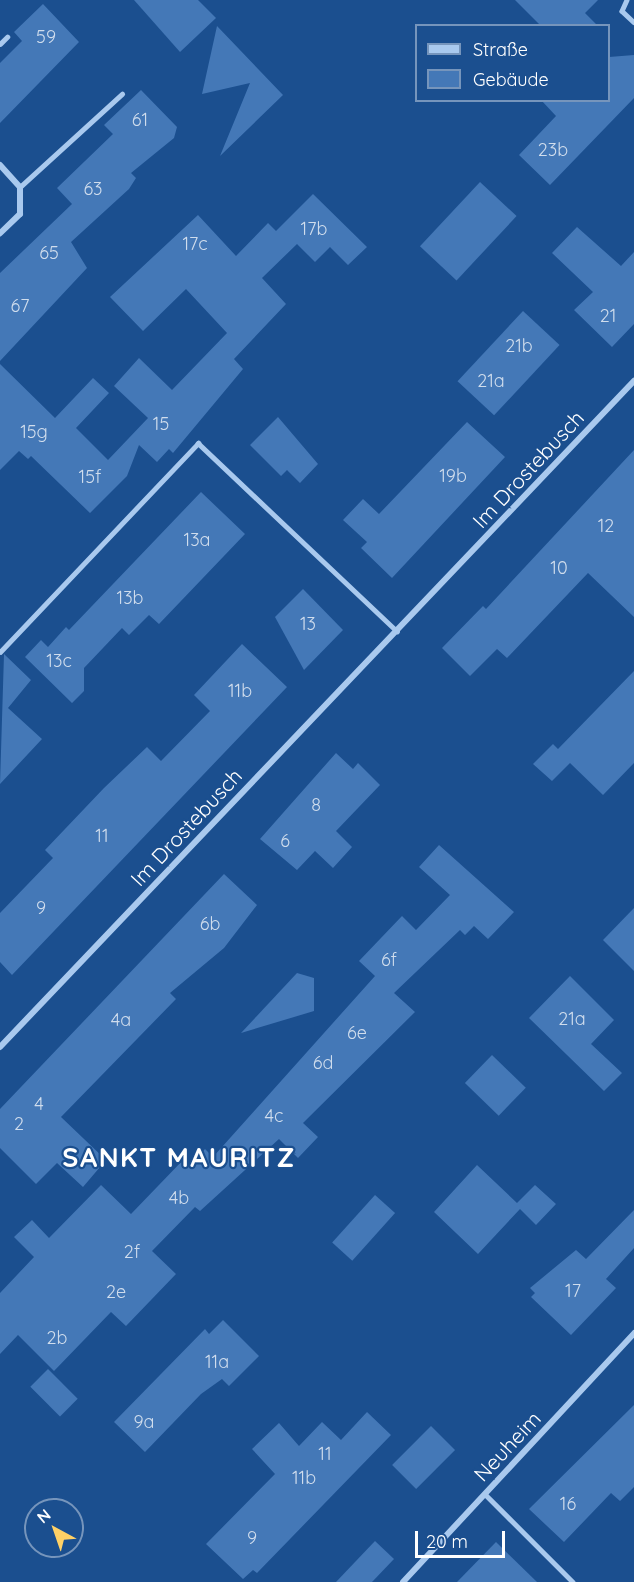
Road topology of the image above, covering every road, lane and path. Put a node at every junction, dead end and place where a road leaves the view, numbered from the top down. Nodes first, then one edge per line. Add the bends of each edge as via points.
1 (627, 0) edge
2 (634, 22) edge
3 (7, 37) dead end
4 (0, 44) edge
5 (122, 94) dead end
6 (0, 165) edge
7 (20, 187) junction
8 (0, 233) edge
9 (634, 381) edge
10 (397, 631) junction
11 (0, 651) edge
12 (0, 1047) edge
13 (634, 1333) edge
14 (485, 1494) junction
15 (403, 1582) edge
16 (573, 1582) edge

1 - 2 lane via 622,11
3 - 4 lane
5 - 7 lane
6 - 7 street
7 - 8 street via 20,214
9 - 10 street, Im Drostebusch
10 - 11 lane via 198,443
10 - 12 street, Im Drostebusch
13 - 14 street, Neuheim
14 - 15 street, Neuheim
14 - 16 lane

